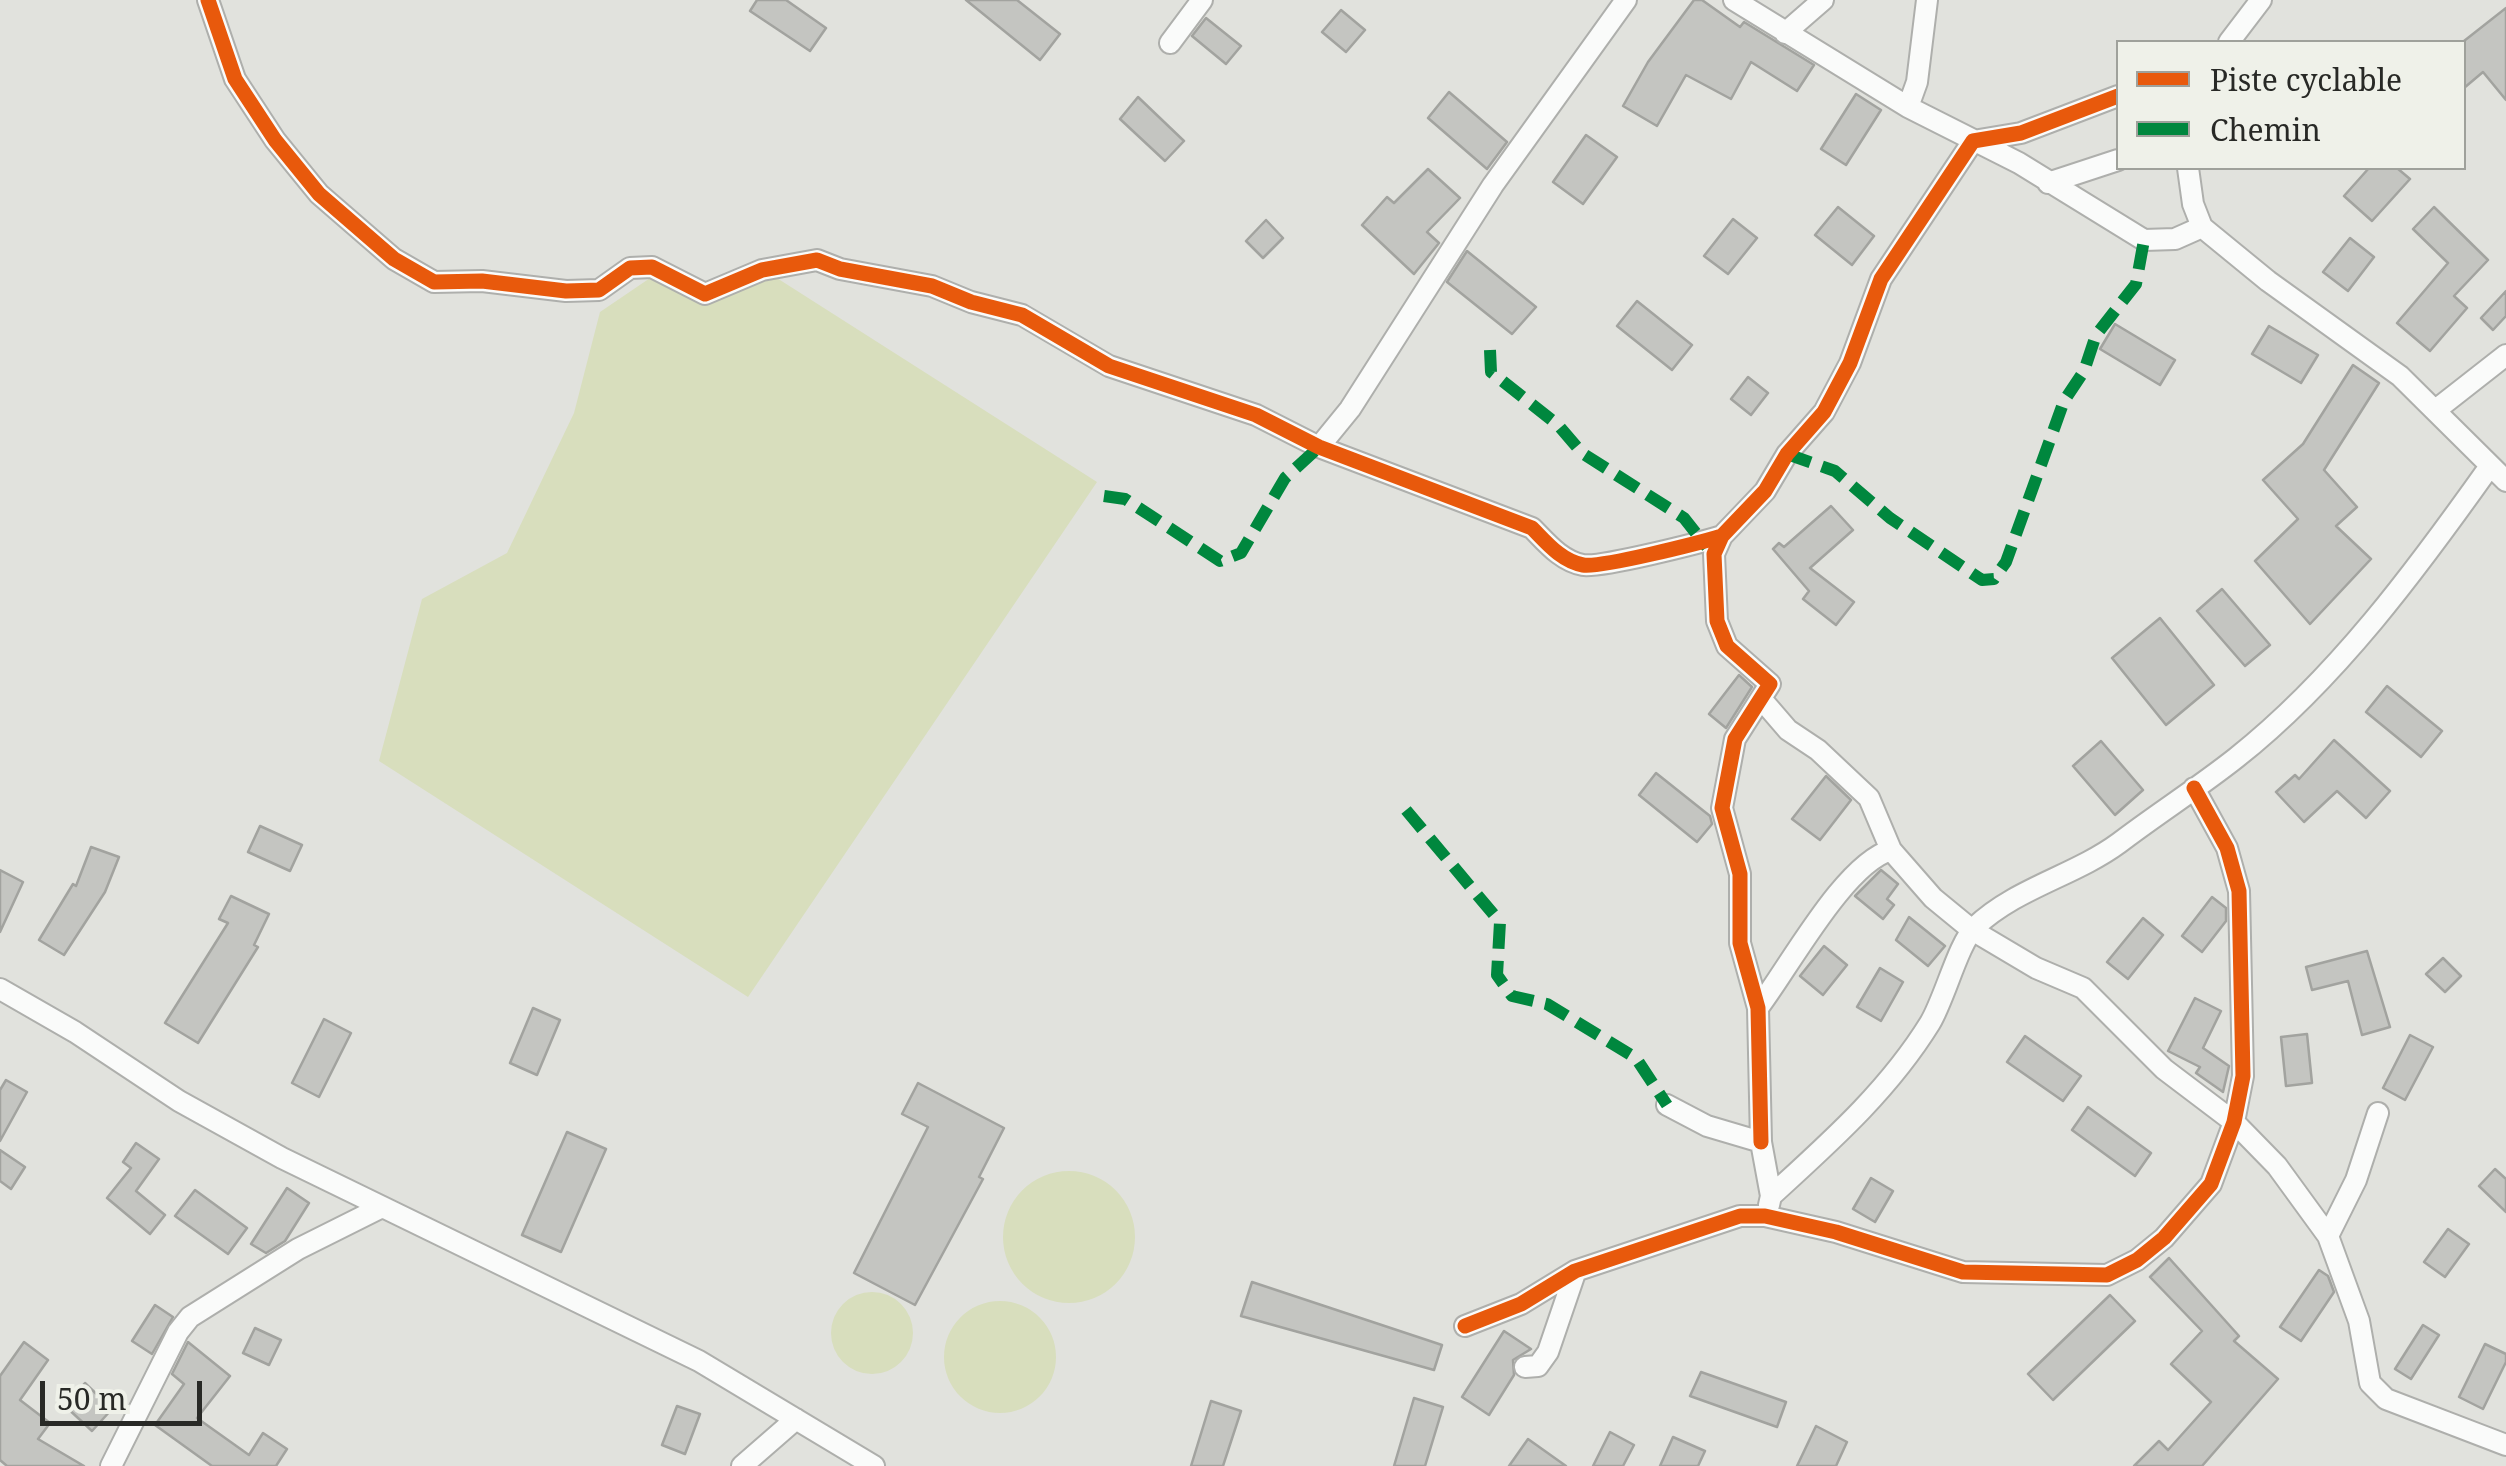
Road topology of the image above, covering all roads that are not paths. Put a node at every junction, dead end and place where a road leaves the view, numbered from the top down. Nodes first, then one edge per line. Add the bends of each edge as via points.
1 (208, 0) edge
2 (1202, 0) edge
3 (1626, 0) edge
4 (1734, 0) edge
5 (1823, 0) edge
6 (1926, 0) edge
7 (2261, 0) edge
8 (2242, 9) edge
9 (1785, 32) junction
10 (2230, 40) edge
11 (1170, 43) dead end
12 (2116, 97) edge
13 (1908, 107) junction
14 (1973, 141) junction
15 (2116, 161) edge
16 (2188, 170) edge
17 (2048, 183) junction
18 (2202, 227) junction
19 (2506, 355) edge
20 (2438, 409) junction
21 (1319, 447) junction
22 (2498, 474) edge
23 (1722, 536) junction
24 (1763, 701) junction
25 (2194, 788) junction
26 (1891, 850) junction
27 (1972, 930) junction
28 (0, 989) edge
29 (1758, 1008) junction
30 (1667, 1105) dead end
31 (2378, 1114) dead end
32 (2234, 1122) junction
33 (1761, 1142) junction
34 (1768, 1206) junction
35 (382, 1207) junction
36 (2328, 1236) junction
37 (1575, 1271) junction
38 (1465, 1326) dead end
39 (1525, 1367) dead end
40 (796, 1419) junction
41 (2506, 1445) edge
42 (111, 1466) edge
43 (742, 1466) edge
44 (874, 1466) edge

1 - 21 street via 236,79 275,140 319,194 394,260 434,282 599,290 630,268 652,267 705,294 762,270 817,260 1022,315 1109,366 1256,414
2 - 11 street
3 - 21 street
4 - 9 street
5 - 9 street
6 - 13 street
7 - 8 street
8 - 10 street
9 - 13 street
12 - 14 street via 2021,133
13 - 14 street
14 - 17 street
14 - 23 street via 1880,279 1850,364 1824,412
15 - 17 street
16 - 18 street
17 - 18 street via 2144,240 2174,239
18 - 20 street
19 - 20 street
20 - 22 street
21 - 23 street via 1532,528 1556,552 1582,564 1612,564
22 - 25 street via 2328,671 2237,758
23 - 24 street via 1714,554 1717,621 1727,646 1770,684
24 - 26 street via 1869,798
24 - 29 street via 1735,739 1722,808 1740,874 1740,943
25 - 27 street via 2116,845 2002,906
25 - 32 street via 2228,848 2239,891 2243,1076
26 - 27 street
26 - 29 street via 1846,880
27 - 32 street via 2083,988 2164,1069
27 - 34 street via 1950,988 1904,1062
28 - 35 street via 179,1101
29 - 33 street
30 - 33 street
31 - 36 street
32 - 34 street via 2212,1184 2164,1238 2106,1275 1963,1272
32 - 36 street
33 - 34 street
34 - 37 street
35 - 40 street via 699,1361
35 - 42 street via 190,1317
36 - 41 street via 2358,1321 2370,1383 2386,1399
37 - 38 street via 1521,1304
37 - 39 street via 1548,1352 1538,1366
40 - 43 street
40 - 44 street

